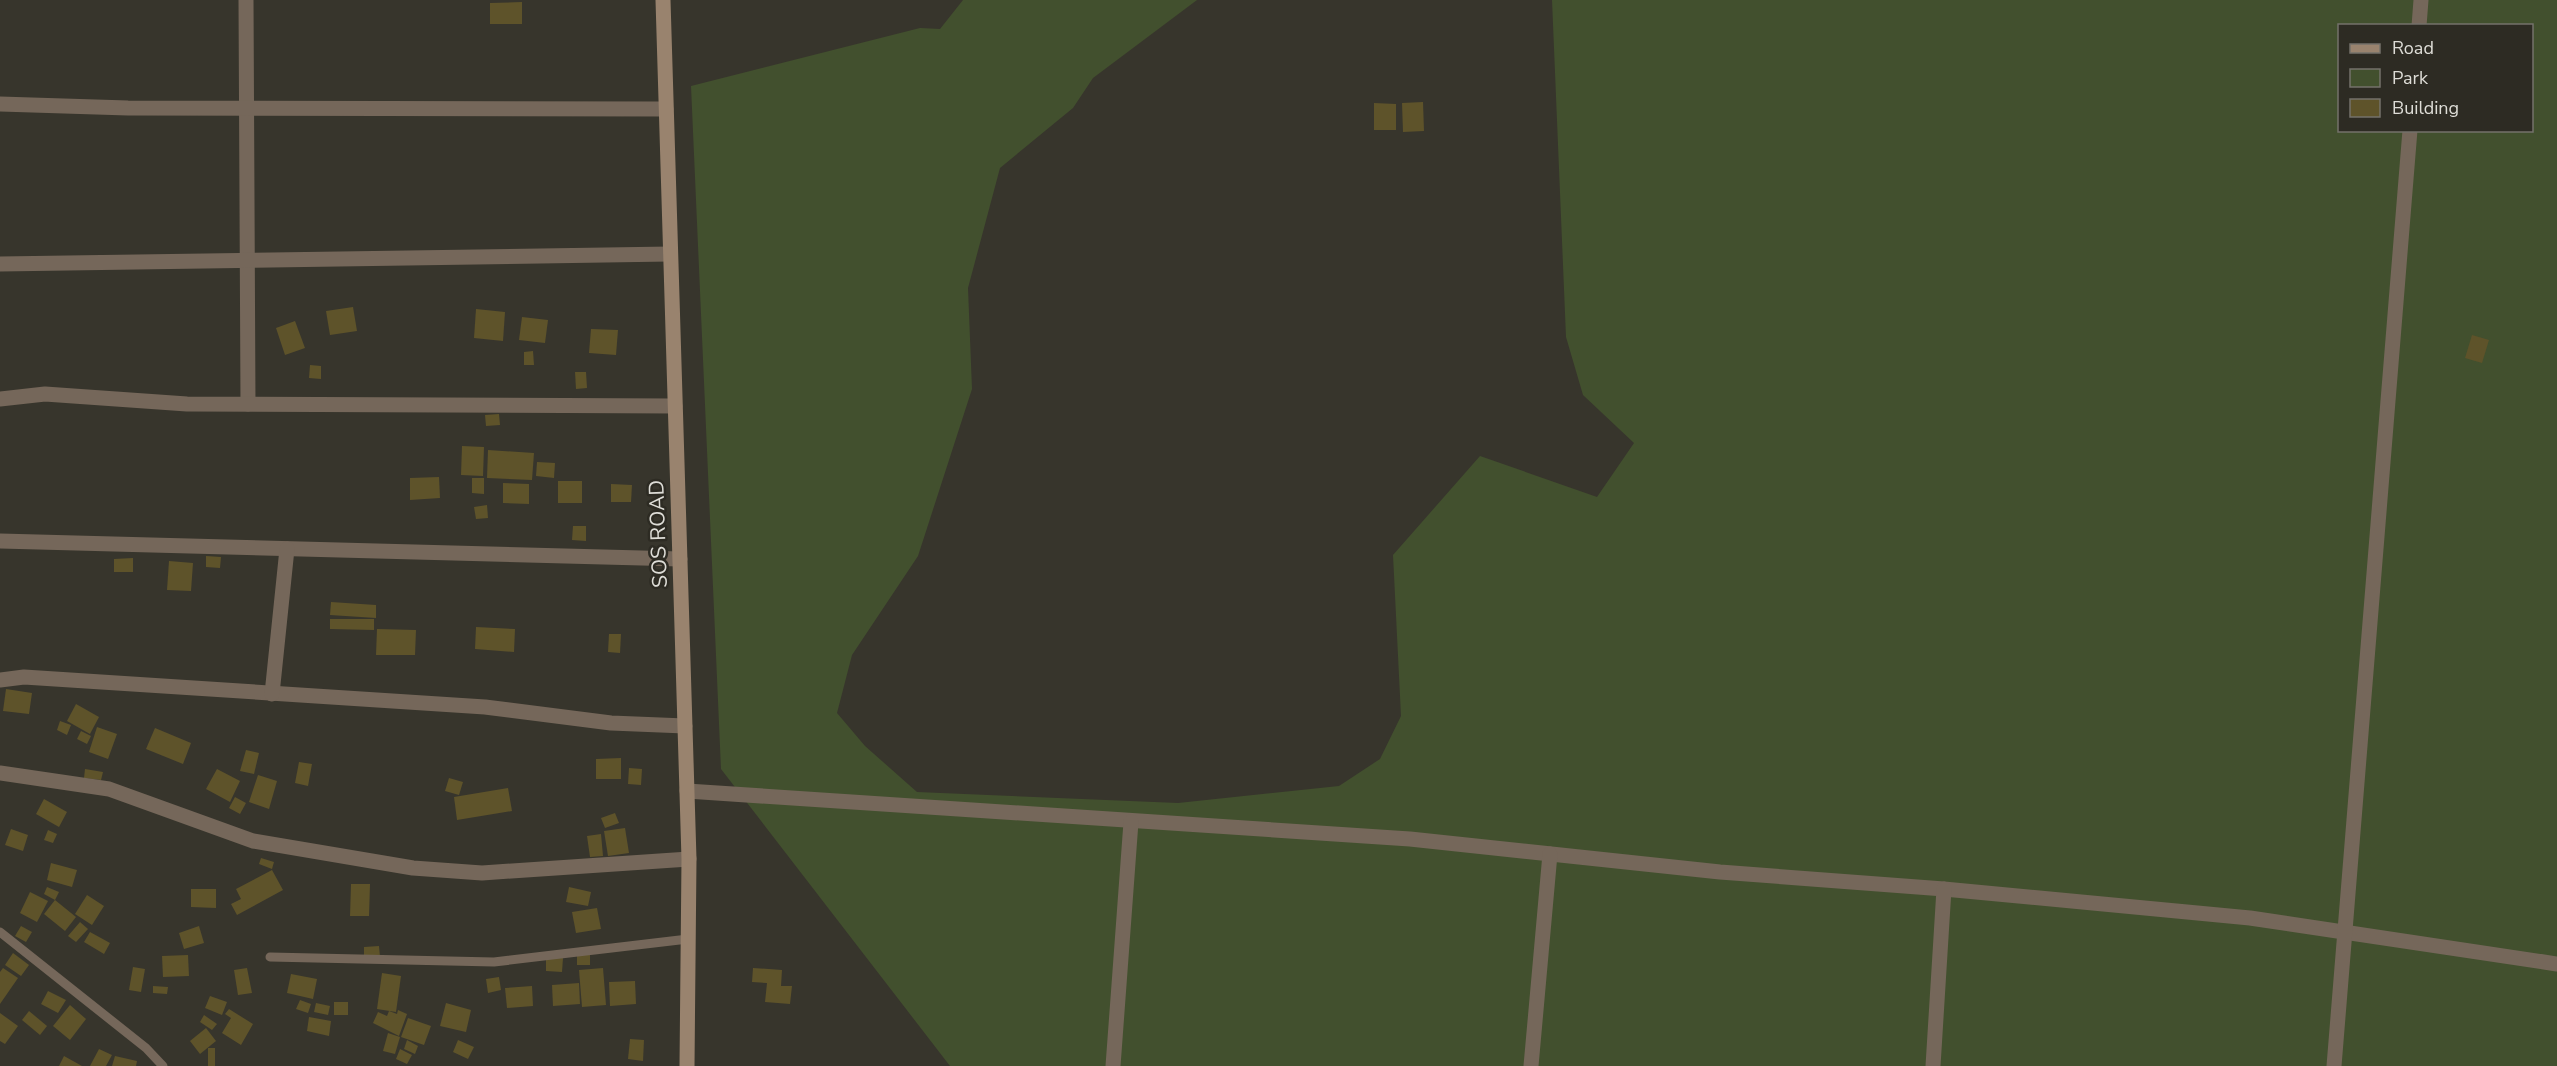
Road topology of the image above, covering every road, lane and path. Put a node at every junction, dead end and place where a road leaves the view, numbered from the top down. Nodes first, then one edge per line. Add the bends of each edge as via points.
1 (246, 0) edge
2 (663, 0) edge
3 (2421, 0) edge
4 (2419, 24) edge
5 (0, 104) edge
6 (247, 108) junction
7 (666, 109) junction
8 (2410, 132) edge
9 (670, 254) junction
10 (248, 261) junction
11 (0, 264) edge
12 (0, 399) edge
13 (248, 404) junction
14 (675, 406) junction
15 (0, 541) edge
16 (287, 549) junction
17 (680, 559) junction
18 (0, 680) edge
19 (272, 694) junction
20 (685, 726) junction
21 (0, 773) edge
22 (687, 791) junction
23 (1131, 822) junction
24 (1550, 854) junction
25 (689, 860) junction
26 (1944, 890) junction
27 (0, 932) edge
28 (2344, 932) junction
29 (688, 939) junction
30 (270, 957) dead end
31 (2557, 964) edge
32 (163, 1066) edge
33 (687, 1066) edge
34 (1113, 1066) edge
35 (1531, 1066) edge
36 (1933, 1066) edge
37 (2334, 1066) edge

1 - 6 street
2 - 7 street, SOS ROAD
3 - 4 street
5 - 6 street
6 - 7 street
6 - 10 street
7 - 9 street, SOS ROAD
8 - 28 street
9 - 10 street
9 - 14 street, SOS ROAD
10 - 11 street
10 - 13 street
12 - 13 street via 45,394 187,404
13 - 14 street
14 - 17 street, SOS ROAD
15 - 16 street
16 - 17 street
16 - 19 street
17 - 20 street, SOS ROAD
18 - 19 street via 24,677
19 - 20 street via 485,707 611,723
20 - 22 street, SOS ROAD
21 - 25 street via 109,789 253,841 413,868 482,873
22 - 23 street
22 - 25 street, SOS ROAD
23 - 24 street via 1410,839
23 - 34 street
24 - 26 street via 1720,873
24 - 35 street
25 - 29 street, SOS ROAD
26 - 28 street via 2250,918
26 - 36 street
27 - 32 lane via 146,1048
28 - 31 street
28 - 37 street
29 - 30 lane via 494,963
29 - 33 street, SOS ROAD

